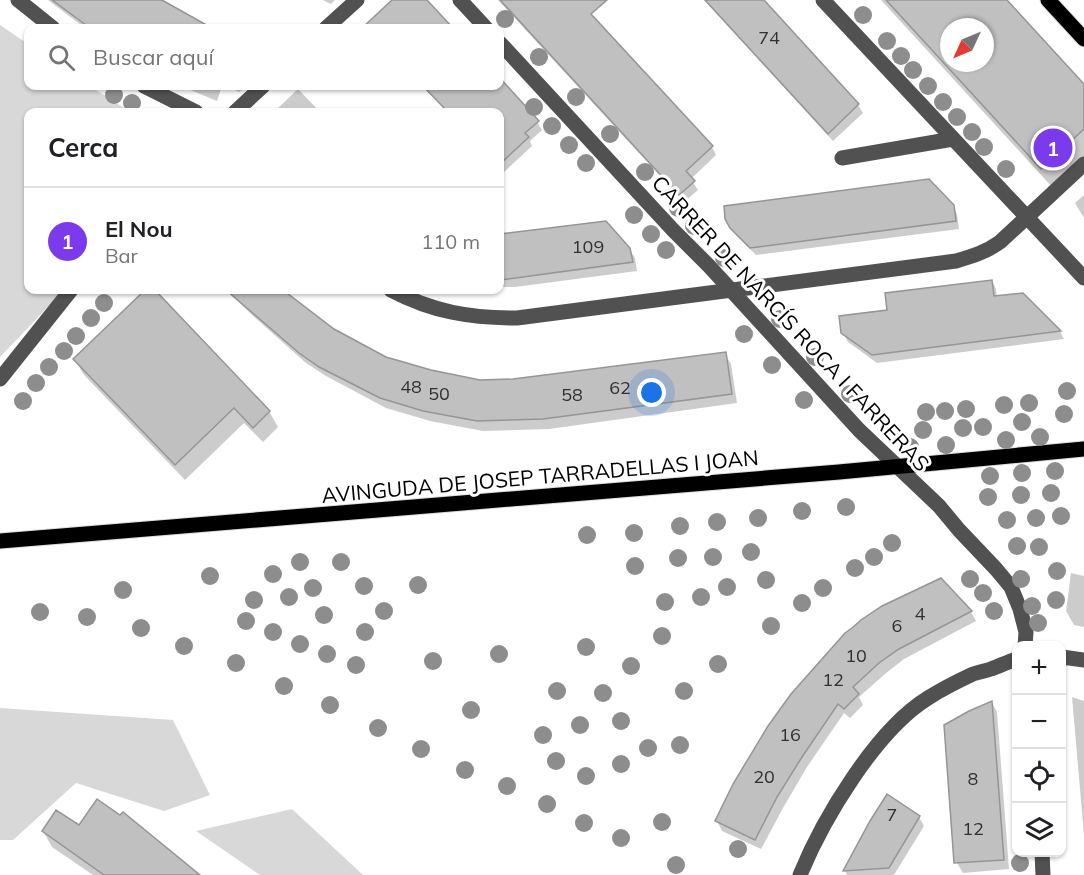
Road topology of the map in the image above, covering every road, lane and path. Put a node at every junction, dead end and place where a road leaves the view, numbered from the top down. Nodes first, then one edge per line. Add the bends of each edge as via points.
1 (18, 0) edge
2 (357, 0) edge
3 (460, 0) edge
4 (823, 0) edge
5 (1048, 0) edge
6 (48, 24) edge
7 (330, 24) edge
8 (482, 24) edge
9 (1084, 39) edge
10 (504, 47) edge
11 (152, 90) edge
12 (259, 90) edge
13 (188, 108) edge
14 (239, 108) edge
15 (953, 139) junction
16 (842, 158) dead end
17 (1084, 164) edge
18 (1027, 217) junction
19 (1084, 278) edge
20 (730, 291) junction
21 (68, 294) edge
22 (398, 294) edge
23 (0, 379) edge
24 (1084, 449) edge
25 (897, 466) junction
26 (0, 541) edge
27 (1025, 641) edge
28 (1066, 658) edge
29 (1084, 660) edge
30 (1012, 661) edge
31 (1042, 857) edge
32 (800, 875) edge
33 (1043, 875) edge

1 - 6 street
2 - 7 street
3 - 8 street
4 - 15 street
5 - 9 main road
10 - 20 street, CARRER DE NARCÍS ROCA I FARRERAS
11 - 13 street
12 - 14 street
15 - 16 street
15 - 18 street
17 - 18 street
18 - 19 street
18 - 20 street via 990,249 956,261
20 - 22 street via 517,318 490,318 437,309
20 - 25 street, CARRER DE NARCÍS ROCA I FARRERAS
21 - 23 street
24 - 25 main road, AVINGUDA DE JOSEP TARRADELLAS I JOAN
25 - 26 main road, AVINGUDA DE JOSEP TARRADELLAS I JOAN
25 - 27 street, CARRER DE NARCÍS ROCA I FARRERAS via 1011,587 1020,609
28 - 29 street
30 - 32 street via 951,685 904,717 871,753 843,793
31 - 33 street

